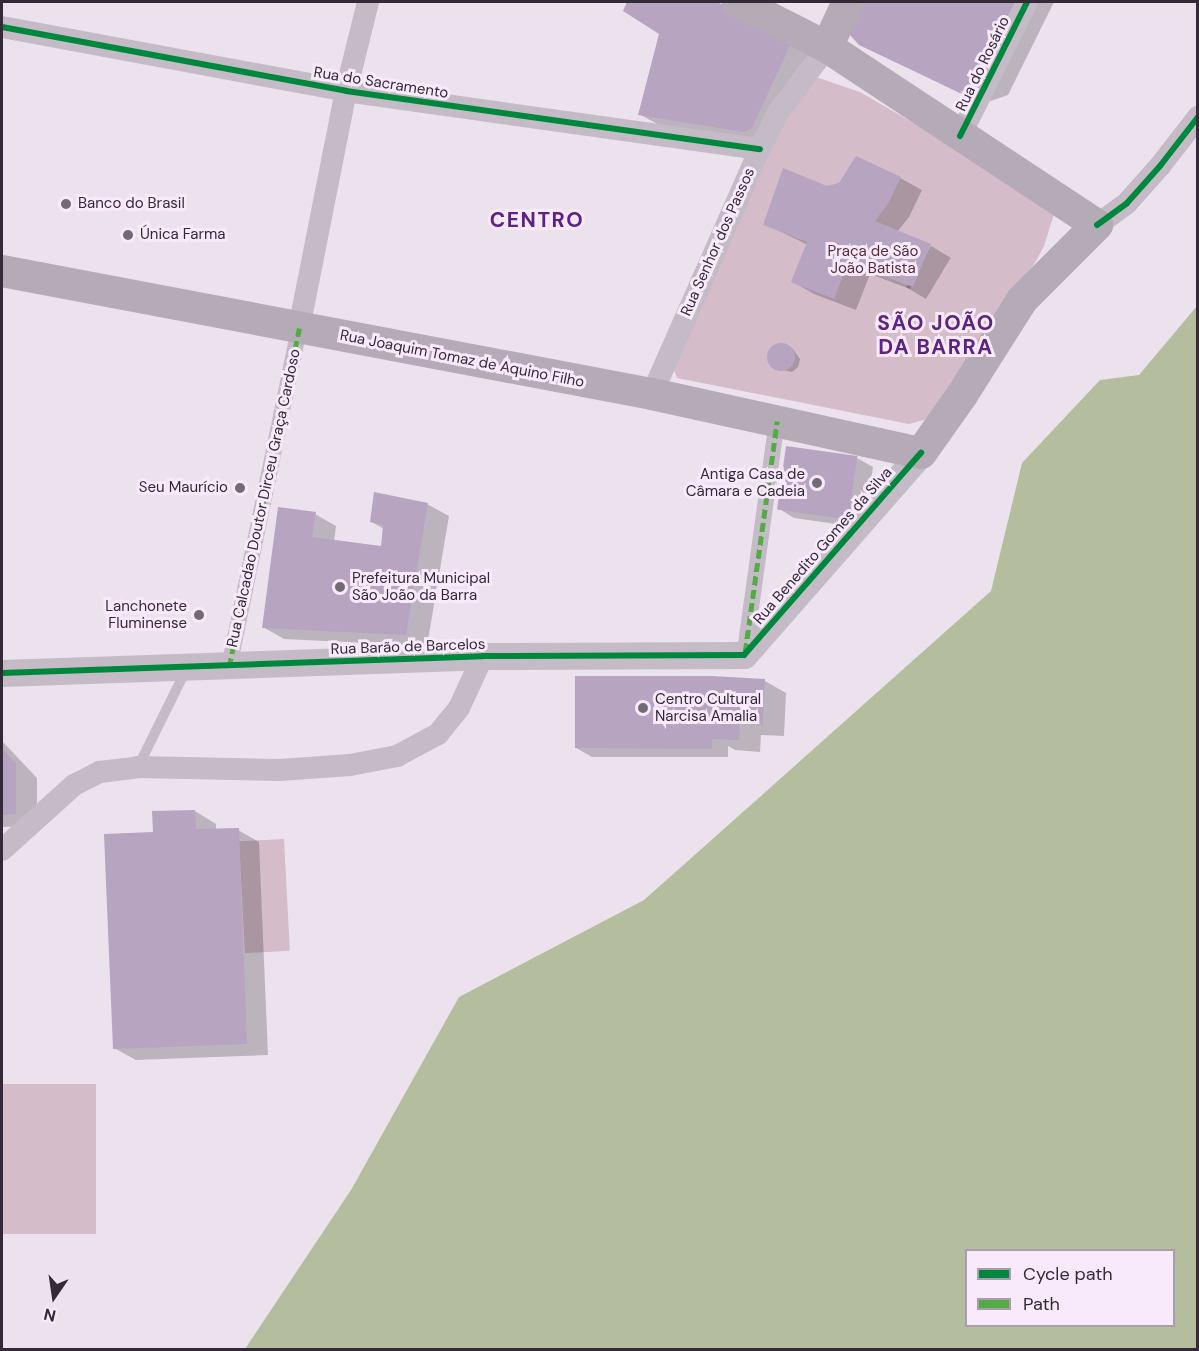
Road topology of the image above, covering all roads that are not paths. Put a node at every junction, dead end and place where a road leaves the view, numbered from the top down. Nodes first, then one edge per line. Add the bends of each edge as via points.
1 (368, 2) edge
2 (738, 2) edge
3 (848, 2) edge
4 (1027, 2) edge
5 (2, 27) edge
6 (827, 47) junction
7 (346, 91) junction
8 (1197, 117) edge
9 (960, 136) junction
10 (760, 149) junction
11 (1097, 225) junction
12 (2, 271) edge
13 (299, 328) junction
14 (652, 394) junction
15 (777, 421) junction
16 (921, 453) junction
17 (744, 655) junction
18 (483, 656) junction
19 (229, 667) junction
20 (187, 668) junction
21 (2, 673) edge
22 (138, 767) junction
23 (2, 850) edge

1 - 7 street
2 - 6 main road
3 - 6 main road, Rua Senhor dos Passos
4 - 9 street, Rua do Rosário
5 - 7 street, Rua do Sacramento
6 - 9 main road
6 - 10 street, Rua Senhor dos Passos via 779,111
7 - 10 street, Rua do Sacramento
7 - 13 street
8 - 11 street via 1127,203
9 - 11 main road
10 - 14 street, Rua Senhor dos Passos
11 - 16 main road, Rua Benedito Gomes da Silva via 1022,300
12 - 13 main road, Rua Joaquim Tomaz de Aquino Filho
13 - 14 main road, Rua Joaquim Tomaz de Aquino Filho
13 - 19 street, Rua Calcadao Doutor Dirceu Graça Cardoso
14 - 15 main road, Rua Joaquim Tomaz de Aquino Filho
15 - 16 main road, Rua Joaquim Tomaz de Aquino Filho
15 - 17 street
16 - 17 street, Rua Benedito Gomes da Silva
17 - 18 street, Rua Barão de Barcelos
18 - 19 street, Rua Barão de Barcelos
18 - 22 street via 459,708 438,734 397,756 350,765 280,770
19 - 20 street, Rua Barão de Barcelos
20 - 21 street, Rua Barão de Barcelos
20 - 22 lane
22 - 23 street via 100,772 74,785

